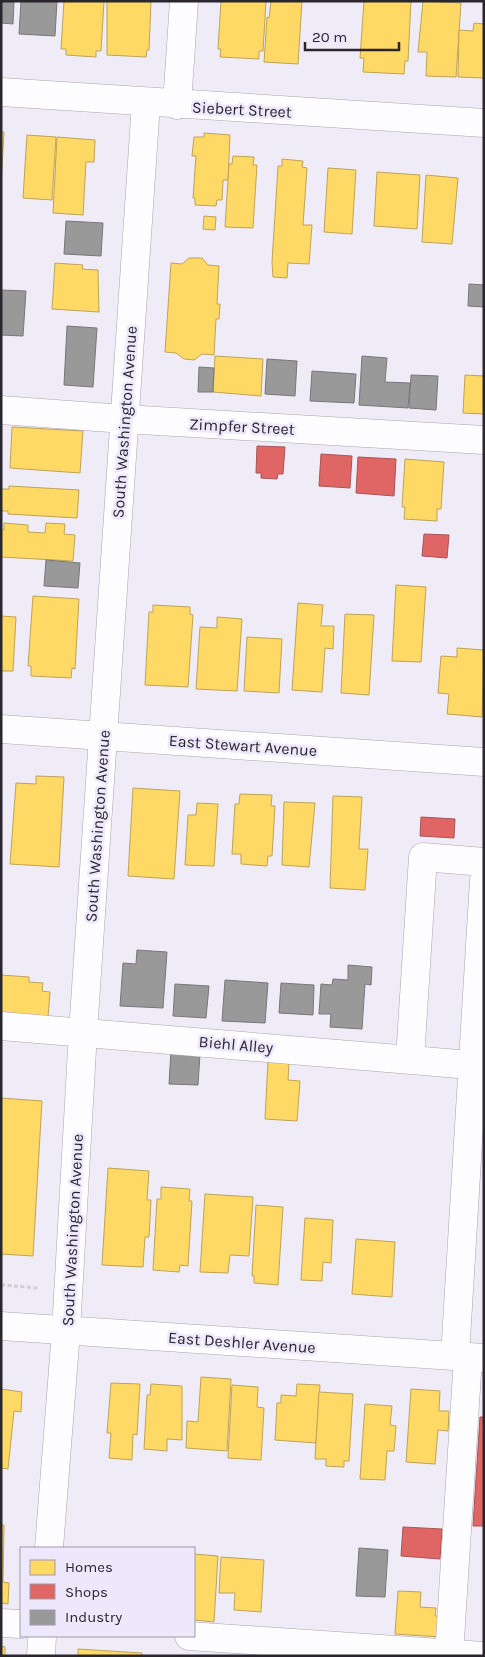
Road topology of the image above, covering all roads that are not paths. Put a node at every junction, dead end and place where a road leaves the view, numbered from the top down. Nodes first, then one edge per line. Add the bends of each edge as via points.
1 (184, 1) edge
2 (1, 92) edge
3 (146, 103) junction
4 (177, 105) junction
5 (484, 123) edge
6 (1, 410) edge
7 (124, 420) junction
8 (484, 440) edge
9 (1, 729) edge
10 (104, 735) junction
11 (484, 762) edge
12 (484, 862) edge
13 (484, 880) edge
14 (1, 1026) edge
15 (83, 1032) junction
16 (410, 1059) junction
17 (471, 1065) junction
18 (1, 1326) edge
19 (66, 1331) junction
20 (469, 1357) edge
21 (49, 1547) edge
22 (1, 1623) edge
23 (20, 1624) edge
24 (195, 1636) edge
25 (42, 1637) edge
26 (449, 1655) edge
27 (41, 1656) edge
28 (484, 1656) edge

1 - 4 street
2 - 3 street, Siebert Street
3 - 4 street, Siebert Street
3 - 7 street, South Washington Avenue
4 - 5 street, Siebert Street
6 - 7 street, Zimpfer Street
7 - 8 street, Zimpfer Street
7 - 10 street, South Washington Avenue
9 - 10 street, East Stewart Avenue
10 - 11 street, East Stewart Avenue
10 - 15 street, South Washington Avenue
12 - 16 street via 423,857
13 - 17 street
14 - 15 street, Biehl Alley
15 - 16 street, Biehl Alley
15 - 19 street, South Washington Avenue
16 - 17 street, Biehl Alley
17 - 20 street
18 - 19 street, East Deshler Avenue
19 - 20 street, East Deshler Avenue
19 - 21 street, South Washington Avenue
20 - 26 street
22 - 23 street
24 - 26 street
25 - 27 street
26 - 28 street

